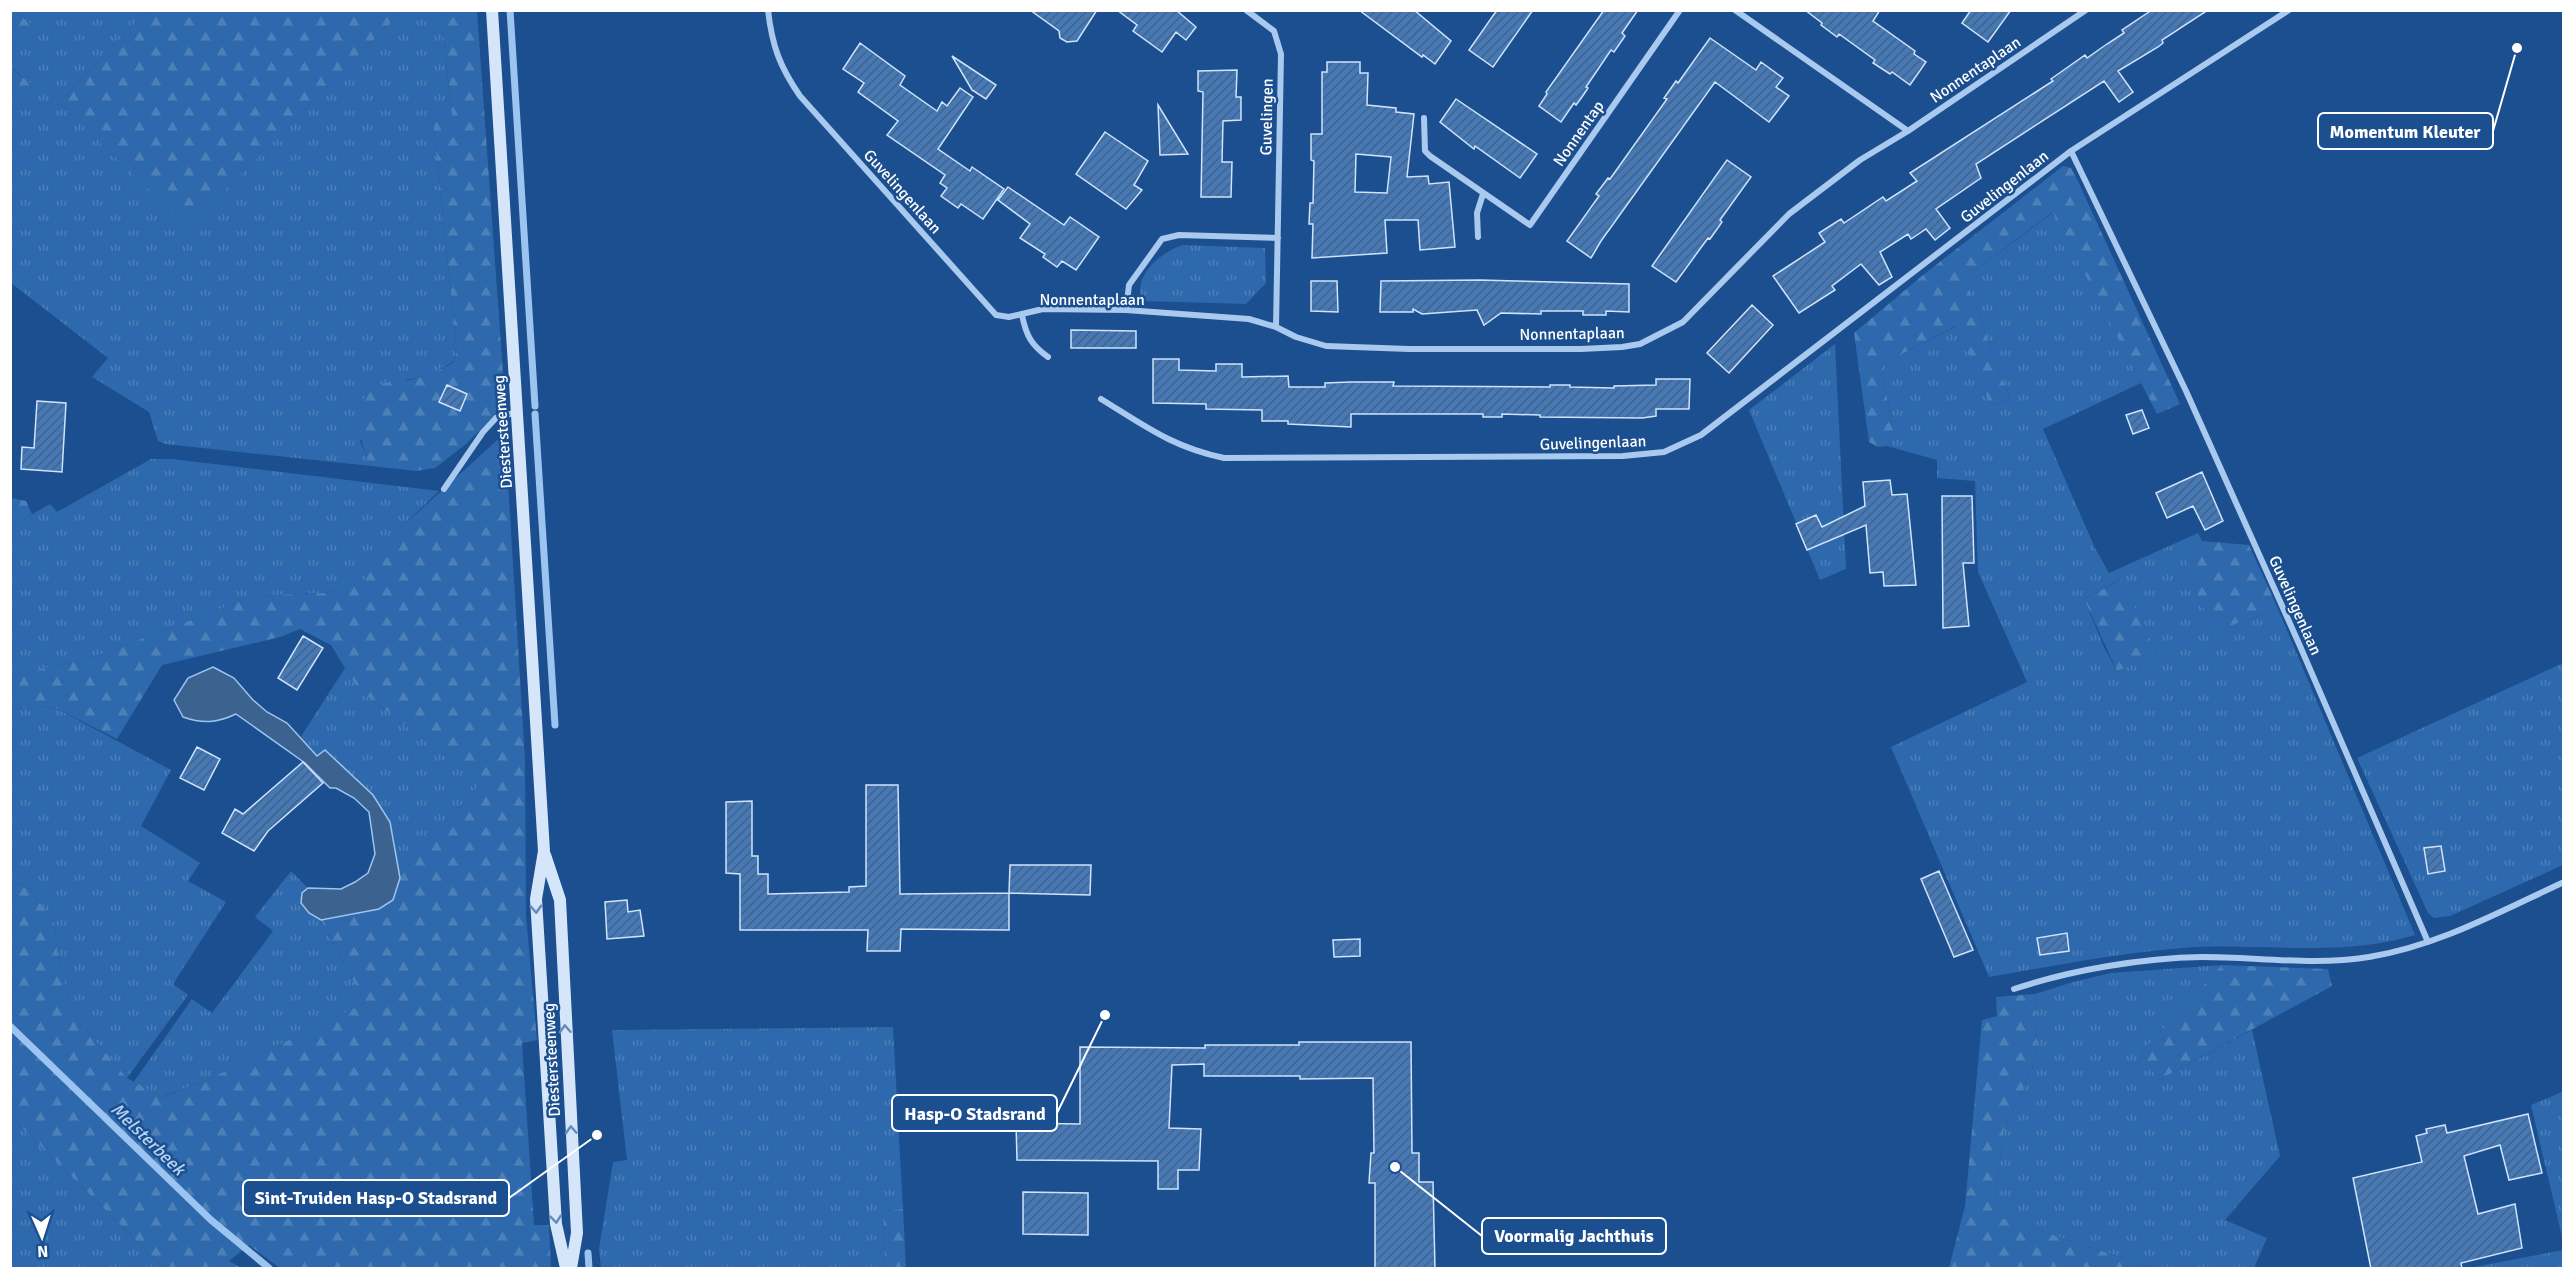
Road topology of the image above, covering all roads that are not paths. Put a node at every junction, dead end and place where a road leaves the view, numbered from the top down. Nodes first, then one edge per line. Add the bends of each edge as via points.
1 (492, 10) edge
2 (768, 10) edge
3 (1246, 10) edge
4 (1680, 10) edge
5 (1735, 10) edge
6 (2086, 10) edge
7 (2289, 10) edge
8 (1424, 118) dead end
9 (1908, 131) junction
10 (2071, 151) junction
11 (1483, 194) junction
12 (1478, 237) dead end
13 (1278, 238) junction
14 (1126, 310) junction
15 (1022, 315) junction
16 (1276, 327) junction
17 (1048, 357) dead end
18 (1101, 399) dead end
19 (517, 412) junction
20 (444, 489) dead end
21 (544, 851) junction
22 (2564, 882) edge
23 (2428, 942) junction
24 (2014, 989) dead end
25 (566, 1269) edge
26 (571, 1269) edge

1 - 19 main road, Diestersteenweg
2 - 15 street, Guvelingenlaan via 782,70 800,96 996,315
3 - 13 street, Guvelingen via 1274,31 1281,54
4 - 11 street, Nonnentap via 1530,225
5 - 9 street
6 - 9 street, Nonnentaplaan
7 - 10 street, Guvelingenlaan
8 - 11 street, Nonnentap via 1425,151
9 - 16 street, Nonnentaplaan via 1860,160 1789,214 1683,321 1640,344 1581,349 1326,346 1296,338
10 - 18 street, Guvelingenlaan via 1701,435 1664,452 1623,456 1224,458 1167,440
10 - 23 street, Guvelingenlaan via 2191,401
11 - 12 street via 1477,213
13 - 14 street via 1179,235 1162,239 1129,285
13 - 16 street, Guvelingen
14 - 15 street, Nonnentaplaan via 1043,309
14 - 16 street, Nonnentaplaan via 1249,319
15 - 17 street via 1026,334
19 - 20 street via 496,418
19 - 21 main road, Diestersteenweg
21 -> 25 main road, Diestersteenweg via 536,908 556,1224
26 -> 21 main road, Diestersteenweg via 577,1233 560,900
22 - 23 street
23 - 24 street via 2386,954 2330,960 2199,957 2124,963

